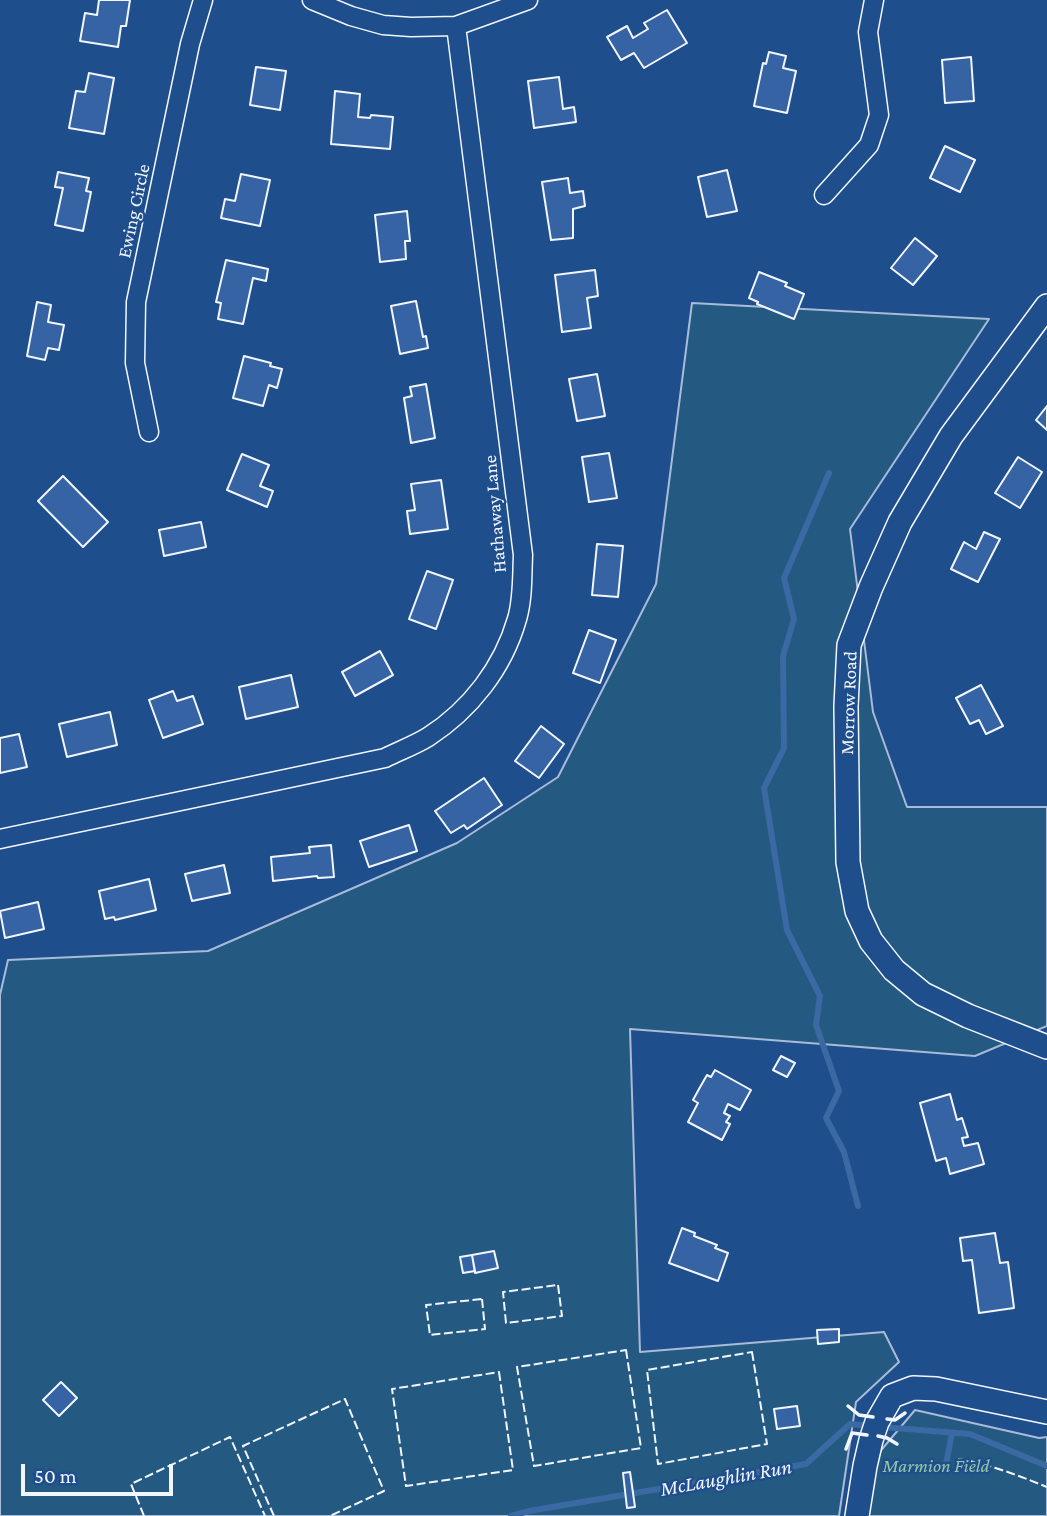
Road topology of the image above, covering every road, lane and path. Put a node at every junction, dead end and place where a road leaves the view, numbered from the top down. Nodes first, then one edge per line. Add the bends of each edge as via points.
1 (203, 0) edge
2 (312, 0) edge
3 (528, 0) edge
4 (874, 0) edge
5 (456, 26) junction
6 (824, 195) dead end
7 (1047, 306) edge
8 (149, 432) dead end
9 (0, 839) edge
10 (1047, 1047) edge
11 (1047, 1412) edge
12 (857, 1516) edge

1 - 8 street, Ewing Circle via 136,302 135,363
2 - 5 street via 383,25
3 - 5 street
4 - 6 street via 868,32 879,115 869,145
5 - 9 street, Hathaway Lane via 523,555 522,588 508,646 489,679 458,715 427,738 385,758
7 - 10 street, Morrow Road via 951,436 900,522 849,645 846,706 848,862 857,911 871,941 894,970 923,994
11 - 12 street via 936,1389 912,1388 892,1396 871,1440

